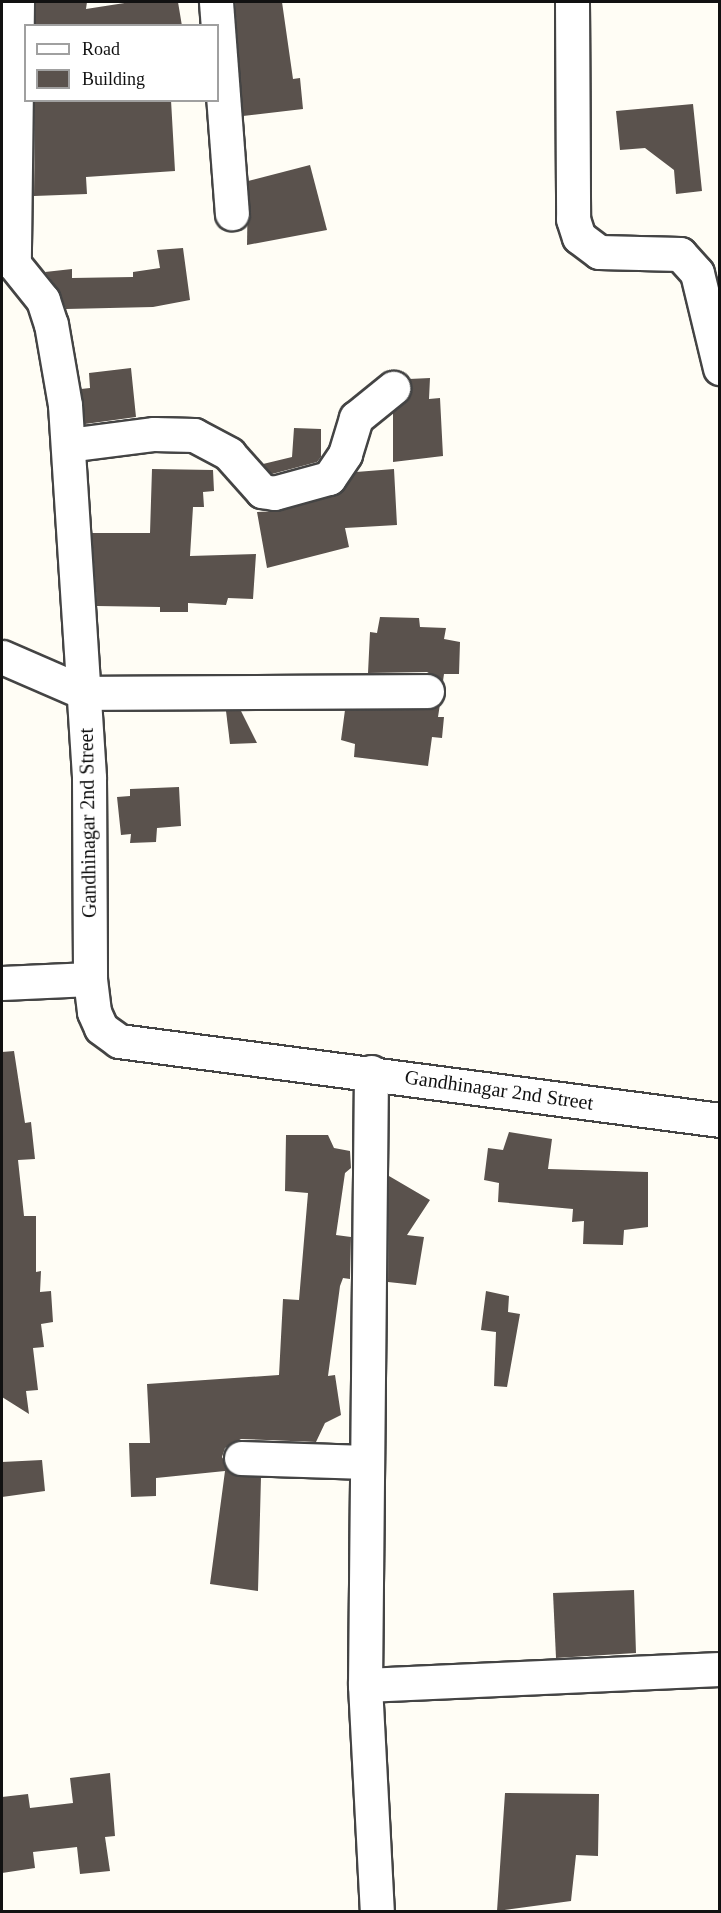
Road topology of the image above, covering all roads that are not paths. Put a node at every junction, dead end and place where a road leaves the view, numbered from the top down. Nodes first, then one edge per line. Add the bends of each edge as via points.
1 (17, 2) edge
2 (216, 2) edge
3 (572, 2) edge
4 (218, 24) edge
5 (219, 42) edge
6 (232, 213) dead end
7 (8, 264) edge
8 (719, 375) edge
9 (393, 388) dead end
10 (68, 445) junction
11 (2, 657) edge
12 (427, 690) dead end
13 (86, 693) junction
14 (90, 979) junction
15 (2, 983) edge
16 (371, 1072) junction
17 (720, 1120) edge
18 (241, 1458) dead end
19 (366, 1462) junction
20 (720, 1669) edge
21 (365, 1685) junction
22 (377, 1911) edge

1 - 7 street, Gandhinagar 2nd Street
2 - 4 street
3 - 8 street via 573,219 579,237 599,252 660,250 680,254 697,273
5 - 6 street
7 - 10 street, Gandhinagar 2nd Street via 43,300 51,324
9 - 10 street via 356,418 345,454 329,478 274,493 262,491 229,454 194,435 154,434
10 - 13 street, Gandhinagar 2nd Street
11 - 13 street
12 - 13 street
13 - 14 street, Gandhinagar 2nd Street
14 - 15 street
14 - 16 street, Gandhinagar 2nd Street via 94,1012 101,1028 119,1041
16 - 17 street, Gandhinagar 2nd Street
16 - 19 street
18 - 19 street
19 - 21 street
20 - 21 street
21 - 22 street

